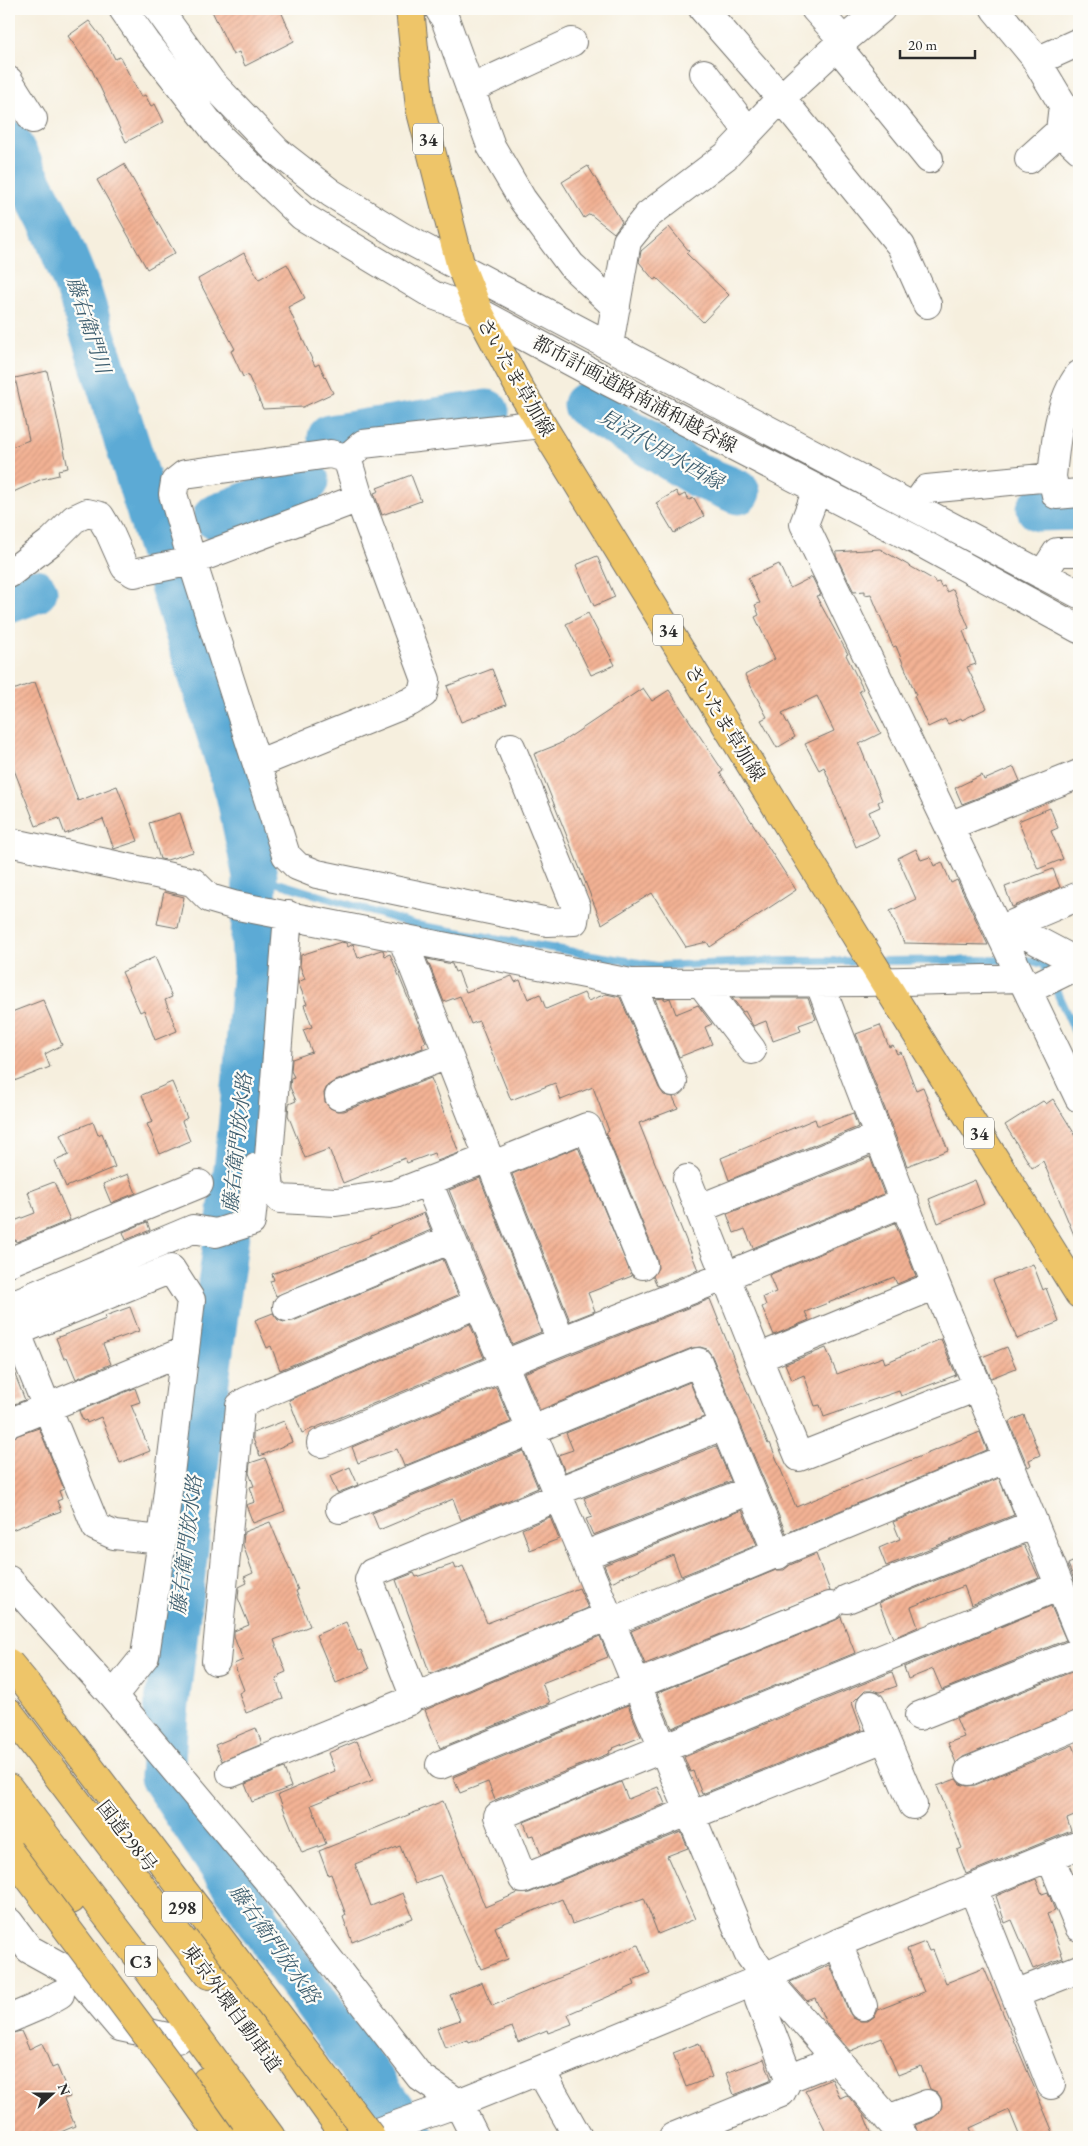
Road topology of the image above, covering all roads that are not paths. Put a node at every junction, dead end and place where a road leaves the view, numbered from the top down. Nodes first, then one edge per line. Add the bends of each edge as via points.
1 (122, 9) edge
2 (158, 9) edge
3 (410, 9) edge
4 (438, 9) edge
5 (703, 9) edge
6 (816, 9) edge
7 (881, 9) edge
8 (995, 9) edge
9 (572, 42) dead end
10 (1079, 42) edge
11 (840, 43) junction
12 (1037, 61) junction
13 (704, 73) dead end
14 (9, 81) edge
15 (470, 89) junction
16 (781, 98) junction
17 (33, 119) dead end
18 (748, 131) junction
19 (1060, 131) junction
20 (1079, 149) edge
21 (929, 159) dead end
22 (1029, 159) dead end
23 (461, 267) junction
24 (927, 304) dead end
25 (616, 307) junction
26 (479, 312) junction
27 (609, 345) junction
28 (1079, 375) edge
29 (541, 424) junction
30 (348, 458) junction
31 (1052, 477) junction
32 (817, 490) junction
33 (1079, 493) edge
34 (359, 498) junction
35 (915, 506) junction
36 (1079, 552) edge
37 (188, 562) junction
38 (9, 572) edge
39 (1042, 575) junction
40 (1079, 594) edge
41 (1079, 629) edge
42 (511, 747) dead end
43 (257, 764) junction
44 (1079, 774) edge
45 (949, 826) junction
46 (9, 842) edge
47 (1079, 896) edge
48 (288, 915) junction
49 (1004, 928) junction
50 (402, 938) junction
51 (1079, 964) edge
52 (882, 977) junction
53 (820, 982) junction
54 (631, 983) junction
55 (701, 983) junction
56 (1025, 984) junction
57 (752, 1050) dead end
58 (448, 1055) junction
59 (673, 1082) dead end
60 (339, 1096) dead end
61 (1079, 1098) edge
62 (879, 1136) junction
63 (490, 1162) junction
64 (268, 1169) junction
65 (687, 1179) dead end
66 (428, 1182) junction
67 (199, 1184) dead end
68 (905, 1202) junction
69 (698, 1209) junction
70 (451, 1239) junction
71 (9, 1262) edge
72 (643, 1265) dead end
73 (726, 1276) junction
74 (936, 1285) junction
75 (1079, 1294) edge
76 (478, 1304) junction
77 (9, 1306) edge
78 (287, 1307) dead end
79 (18, 1321) edge
80 (561, 1341) junction
81 (185, 1351) junction
82 (758, 1358) junction
83 (503, 1366) junction
84 (978, 1387) junction
85 (46, 1408) junction
86 (9, 1423) edge
87 (725, 1425) junction
88 (530, 1430) junction
89 (321, 1443) dead end
90 (1007, 1458) junction
91 (751, 1490) junction
92 (557, 1495) junction
93 (340, 1509) dead end
94 (1034, 1524) junction
95 (162, 1540) junction
96 (778, 1555) junction
97 (583, 1556) junction
98 (9, 1580) edge
99 (1060, 1586) junction
100 (610, 1619) junction
101 (1079, 1633) edge
102 (1079, 1652) edge
103 (216, 1661) dead end
104 (9, 1664) edge
105 (9, 1683) edge
106 (637, 1684) junction
107 (413, 1693) junction
108 (113, 1696) junction
109 (871, 1705) dead end
110 (9, 1712) edge
111 (919, 1716) dead end
112 (1079, 1725) edge
113 (884, 1738) junction
114 (664, 1748) junction
115 (440, 1765) dead end
116 (969, 1772) dead end
117 (231, 1773) dead end
118 (9, 1788) edge
119 (913, 1805) dead end
120 (691, 1813) junction
121 (9, 1822) edge
122 (1079, 1845) edge
123 (9, 1851) edge
124 (1050, 1857) junction
125 (973, 1889) junction
126 (1079, 1927) edge
127 (12, 1933) edge
128 (838, 1943) junction
129 (1079, 1969) edge
130 (762, 1979) junction
131 (60, 1994) dead end
132 (1015, 1994) junction
133 (862, 2006) dead end
134 (9, 2019) edge
135 (177, 2038) junction
136 (836, 2059) junction
137 (540, 2070) junction
138 (790, 2078) junction
139 (1051, 2085) dead end
140 (458, 2103) junction
141 (927, 2104) dead end
142 (896, 2128) edge
143 (220, 2137) edge
144 (246, 2137) edge
145 (271, 2137) edge
146 (327, 2137) edge
147 (346, 2137) edge
148 (363, 2137) edge
149 (371, 2137) edge
150 (475, 2137) edge
151 (578, 2137) edge
152 (673, 2137) edge

1 - 26 street, 都市計画道路南浦和越谷線 via 221,138 302,216 433,295
2 - 23 street, 都市計画道路南浦和越谷線 via 211,82 277,152 331,193 401,236
3 - 23 main road, さいたま草加線 / 34 via 420,108
4 - 15 street via 445,19
5 - 16 street
6 - 11 street
7 - 11 street
8 - 12 street
9 - 15 street
10 - 12 street
11 - 16 street
11 - 21 street
12 - 19 street via 1063,105
13 - 18 street
14 - 17 street
15 - 25 street via 491,146 522,199 571,265
16 - 18 street
16 - 24 street via 901,246
18 - 25 street via 726,156 648,215 627,241
19 - 20 street
19 - 22 street
23 - 26 main road, さいたま草加線 / 34
23 - 27 street, 都市計画道路南浦和越谷線
25 - 27 street
26 - 29 main road, さいたま草加線 / 34
26 - 32 street, 都市計画道路南浦和越谷線
27 - 35 street, 都市計画道路南浦和越谷線
28 - 31 street via 1057,427
29 - 30 street via 363,444
29 - 52 main road, さいたま草加線 / 34
30 - 34 street
30 - 37 street via 330,454 185,474 175,482 173,494
31 - 33 street via 1056,495
31 - 35 street via 926,489
32 - 41 street, 都市計画道路南浦和越谷線
32 - 45 street via 804,524
34 - 37 street
34 - 43 street via 426,680 423,694
35 - 39 street, 都市計画道路南浦和越谷線
36 - 39 street via 1057,552
37 - 38 street via 134,573 125,567 100,516 87,513
37 - 43 street
39 - 40 street, 都市計画道路南浦和越谷線
42 - 43 street via 576,907 574,921 548,922 317,874 297,866 286,855
44 - 45 street
45 - 49 street
46 - 48 street via 193,882 209,898
47 - 49 street
48 - 50 street
48 - 64 street
49 - 51 street
49 - 56 street
50 - 54 street
50 - 58 street
51 - 56 street
52 - 53 street
52 - 56 street
52 - 75 main road, さいたま草加線 / 34
53 - 55 street
53 - 62 street
54 - 55 street
54 - 59 street
55 - 57 street
56 - 61 street
58 - 60 street
58 - 63 street
62 - 68 street
62 - 69 street
63 - 66 street
63 - 72 street via 587,1127
63 - 80 street
64 - 66 street via 270,1189 280,1199 346,1200 395,1194
64 - 77 street via 257,1167 251,1222 216,1233 194,1229
65 - 69 street
66 - 70 street
67 - 71 street
68 - 73 street
68 - 74 street
69 - 73 street
70 - 76 street
70 - 78 street
73 - 80 street
73 - 82 street
74 - 82 street
74 - 84 street
76 - 83 street
76 - 103 street via 240,1406
79 - 81 street via 171,1269 191,1300
79 - 85 street
80 - 83 street
81 - 85 street
81 - 95 street
82 - 84 street via 799,1458
83 - 88 street
83 - 89 street
84 - 90 street
85 - 86 street
85 - 95 street via 96,1527 114,1535
87 - 88 street via 698,1362
87 - 91 street
87 - 92 street
88 - 92 street
88 - 93 street
90 - 94 street
90 - 96 street
91 - 96 street
91 - 97 street
92 - 97 street
92 - 107 street via 372,1574 369,1580
94 - 99 street
94 - 106 street
95 - 108 street via 145,1656
96 - 100 street
97 - 100 street
98 - 108 street
99 - 101 street
99 - 114 street
100 - 106 street
100 - 107 street via 420,1695
102 - 111 street
104 - 149 main road, bridge
105 - 147 main road, 国道298号 / 298 via 180,1904
106 - 114 street
106 - 115 street
107 - 117 street via 409,1700
108 - 140 street via 270,1883 420,2077
109 - 113 street
110 - 146 main road, 東京外環自動車道 / C3 via 180,1935
112 - 116 street
113 - 119 street
113 - 120 street
114 - 120 street
114 - 120 street via 498,1816 524,1879
118 - 145 main road, C3
120 - 130 street via 748,1953
121 - 135 main road
122 - 124 street
123 - 143 main road, bridge
124 - 125 street
124 - 126 street
125 - 128 street
125 - 132 street
127 - 135 street via 29,1949 76,1975 120,2027
128 - 130 street
128 - 133 street
129 - 132 street
130 - 136 street
130 - 137 street
130 - 138 street via 759,2000
131 - 134 street
132 - 139 street
135 - 144 main road
136 - 138 street
136 - 142 street
137 - 140 street
137 - 151 street
138 - 152 street via 781,2093
140 - 148 street
140 - 150 street
141 - 142 street

